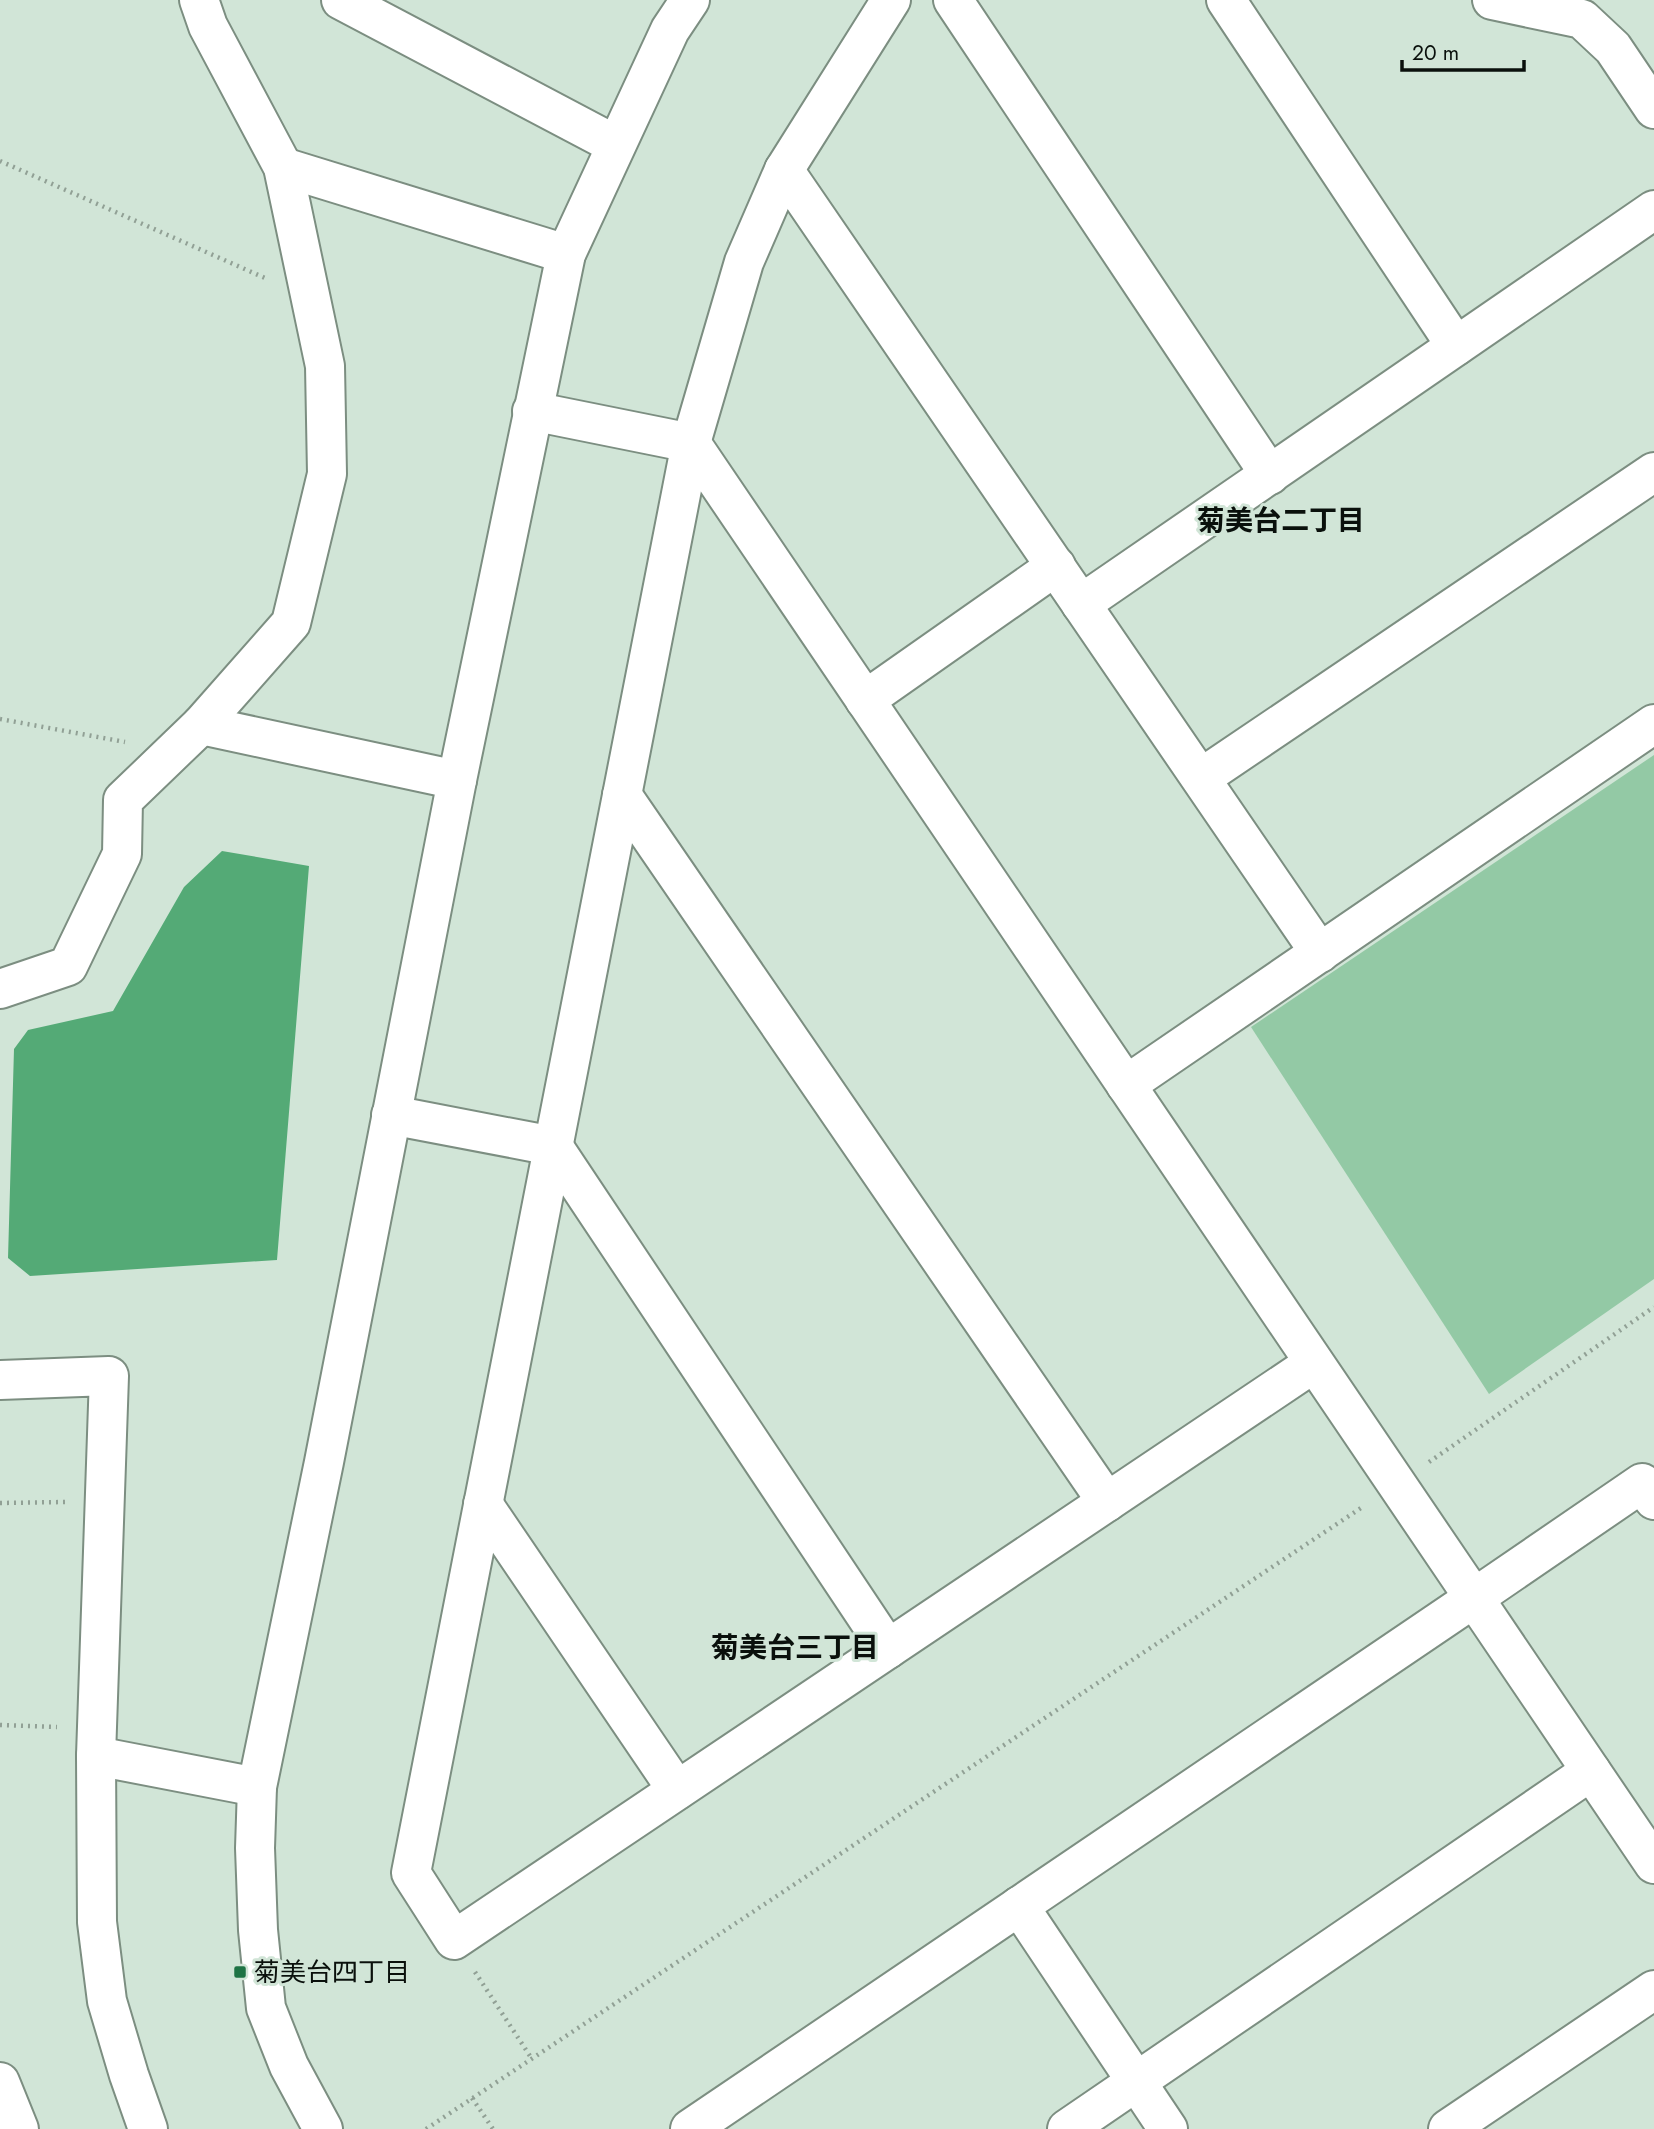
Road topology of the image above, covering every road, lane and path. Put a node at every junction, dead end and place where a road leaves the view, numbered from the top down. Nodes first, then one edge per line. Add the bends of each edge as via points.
1 (199, 0) edge
2 (341, 0) edge
3 (690, 0) edge
4 (891, 0) edge
5 (953, 0) edge
6 (1226, 0) edge
7 (1492, 0) edge
8 (1654, 109) edge
9 (616, 145) junction
10 (0, 161) edge
11 (284, 167) junction
12 (785, 170) junction
13 (1654, 210) edge
14 (566, 254) junction
15 (310, 297) junction
16 (1456, 346) junction
17 (532, 411) junction
18 (691, 443) junction
19 (1654, 472) edge
20 (1270, 475) junction
21 (1056, 566) junction
22 (1081, 604) junction
23 (865, 700) junction
24 (0, 719) edge
25 (1654, 724) edge
26 (201, 725) junction
27 (174, 751) junction
28 (1201, 778) junction
29 (457, 780) junction
30 (622, 795) junction
31 (1320, 953) junction
32 (0, 989) edge
33 (1126, 1085) junction
34 (391, 1115) junction
35 (553, 1146) junction
36 (1654, 1307) edge
37 (1314, 1363) junction
38 (0, 1380) edge
39 (1397, 1484) junction
40 (1650, 1486) edge
41 (105, 1502) junction
42 (1107, 1502) junction
43 (0, 1503) edge
44 (484, 1504) junction
45 (1474, 1598) junction
46 (888, 1649) junction
47 (0, 1726) edge
48 (96, 1742) junction
49 (1591, 1771) junction
50 (257, 1787) junction
51 (677, 1790) junction
52 (1654, 1864) edge
53 (1019, 1906) junction
54 (454, 1940) junction
55 (1654, 1990) edge
56 (532, 2059) junction
57 (0, 2082) edge
58 (1136, 2082) junction
59 (472, 2098) junction
60 (19, 2129) edge
61 (148, 2129) edge
62 (323, 2129) edge
63 (426, 2129) edge
64 (493, 2129) edge
65 (690, 2129) edge
66 (1067, 2129) edge
67 (1168, 2129) edge
68 (1448, 2129) edge

1 - 11 street via 208,26
2 - 9 street
3 - 9 street via 670,30
4 - 12 street
5 - 20 street
6 - 16 street
7 - 8 street via 1582,19 1613,48
9 - 14 street
10 - 15 path
11 - 14 street
11 - 15 street
12 - 18 street via 744,262
12 - 21 street
13 - 16 street
14 - 17 street
15 - 26 street via 325,366 327,474 291,623
16 - 20 street
17 - 18 street
17 - 29 street
18 - 23 street
18 - 30 street
19 - 28 street
20 - 22 street
21 - 22 street
21 - 23 street
22 - 28 street
23 - 33 street
24 - 27 path
25 - 31 street
26 - 27 street
26 - 29 street
27 - 32 street via 123,800 122,854 68,966
28 - 31 street
29 - 34 street
30 - 35 street
30 - 42 street
31 - 33 street
33 - 37 street
34 - 35 street
34 - 50 street
35 - 44 street
35 - 46 street
36 - 39 path
37 - 39 street
37 - 42 street
38 - 41 street via 109,1376
39 - 45 street
39 - 56 path
40 - 45 street
41 - 43 path
41 - 48 street
42 - 46 street
44 - 51 street
44 - 54 street via 411,1873
45 - 49 street
45 - 53 street
46 - 51 street
47 - 48 path
48 - 50 street
48 - 61 street via 97,1922 107,2001
49 - 52 street
49 - 58 street
50 - 62 street via 258,1930 266,2008 289,2066
51 - 54 street
53 - 58 street
53 - 65 street
54 - 56 path
55 - 68 street
56 - 59 path
57 - 60 street
58 - 66 street
58 - 67 street
59 - 63 path
59 - 64 path

